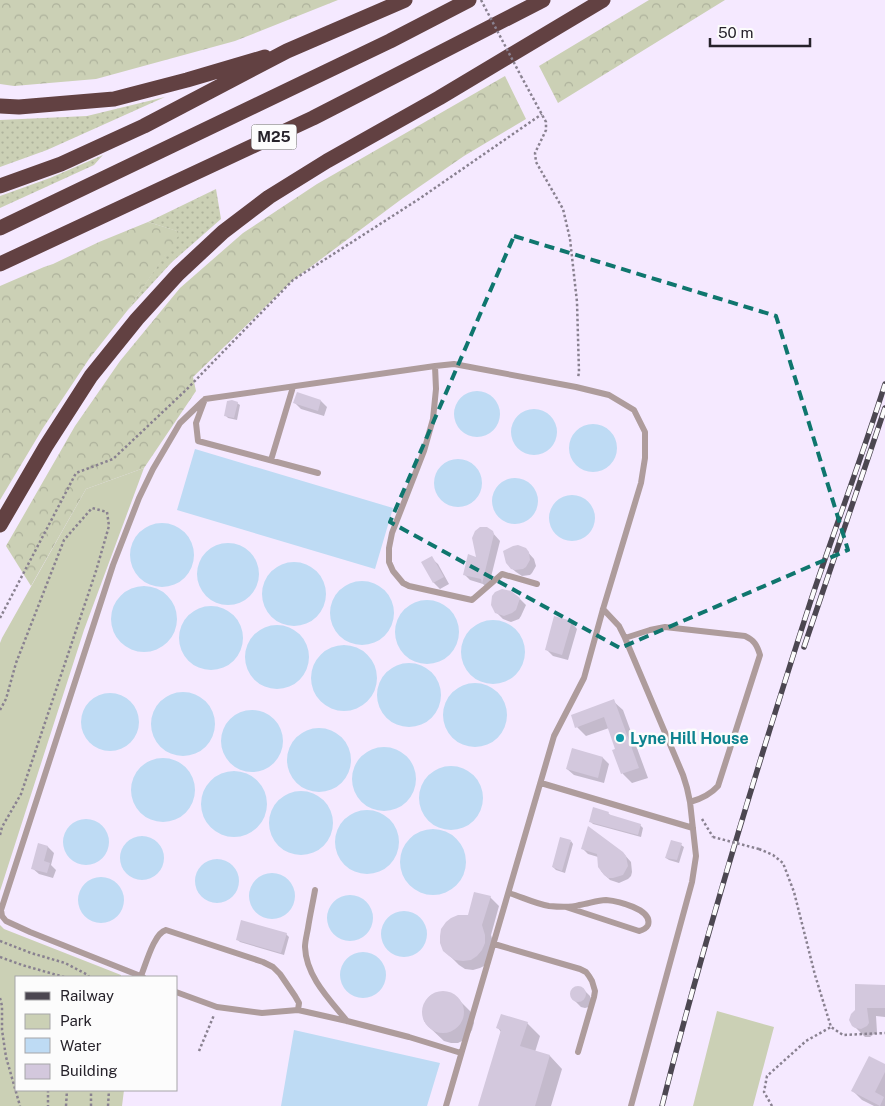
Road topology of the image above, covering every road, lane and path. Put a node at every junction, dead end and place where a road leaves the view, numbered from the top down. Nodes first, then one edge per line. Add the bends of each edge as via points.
1 (405, 0) edge
2 (469, 0) edge
3 (481, 0) edge
4 (543, 0) edge
5 (603, 0) edge
6 (287, 51) junction
7 (0, 106) edge
8 (542, 114) junction
9 (0, 186) edge
10 (0, 228) edge
11 (0, 264) edge
12 (434, 366) junction
13 (293, 387) junction
14 (576, 387) junction
15 (205, 399) junction
16 (271, 460) junction
17 (318, 473) dead end
18 (0, 525) edge
19 (537, 584) dead end
20 (603, 609) junction
21 (0, 618) edge
22 (625, 638) junction
23 (0, 710) edge
24 (541, 783) junction
25 (690, 802) junction
26 (692, 828) junction
27 (0, 835) edge
28 (713, 837) dead end
29 (315, 890) dead end
30 (509, 893) junction
31 (566, 907) junction
32 (0, 941) edge
33 (494, 944) junction
34 (0, 957) edge
35 (60, 976) edge
36 (88, 976) edge
37 (140, 976) edge
38 (142, 976) edge
39 (178, 993) edge
40 (0, 998) edge
41 (217, 1007) junction
42 (298, 1010) junction
43 (347, 1020) junction
44 (831, 1027) junction
45 (885, 1033) edge
46 (199, 1051) dead end
47 (578, 1052) dead end
48 (461, 1053) junction
49 (15, 1088) edge
50 (16, 1091) edge
51 (48, 1091) edge
52 (67, 1091) edge
53 (91, 1091) edge
54 (109, 1091) edge
55 (20, 1106) edge
56 (48, 1106) edge
57 (66, 1106) edge
58 (91, 1106) edge
59 (108, 1106) edge
60 (446, 1106) edge
61 (631, 1106) edge
62 (772, 1106) edge

1 - 6 highway
2 - 10 highway, M25 via 390,42
3 - 8 path, bridge
4 - 11 highway, M25 via 313,118
5 - 18 highway via 327,161 269,197 223,232 160,293 91,376
6 - 7 highway via 114,99
6 - 9 highway via 144,126 61,164
8 - 14 path via 546,130 535,153 536,162 563,209 570,239 577,302 579,372
8 - 21 path via 293,280 186,390 113,459 76,473
12 - 13 lane
12 - 14 lane via 454,364
12 - 19 lane via 433,419 392,534 389,562 408,586 472,600 502,574
13 - 15 lane
13 - 16 lane
14 - 20 lane via 609,395 634,410 645,432 641,483
15 - 16 lane via 196,423 198,441
15 - 37 lane via 180,424 139,498 113,565 1,910 6,921
16 - 17 lane
20 - 22 lane
20 - 24 lane via 584,678 554,736
22 - 25 lane via 683,775
22 - 25 lane via 665,627 745,636 757,646 760,655 718,786 701,799
23 - 27 path via 64,540 92,508 107,512 109,526 96,571 21,794
24 - 26 lane
24 - 30 lane
25 - 26 lane
26 - 61 lane via 696,856 692,882
28 - 44 path, bridge via 759,849 783,863
29 - 43 lane via 305,946 307,958 326,996
30 - 31 lane via 547,906
30 - 33 lane
31 - 31 lane via 604,900 617,902 646,914 648,923 639,932
32 - 36 path via 65,963
33 - 47 lane via 580,969 590,976 594,997
33 - 48 lane
34 - 35 path
38 - 42 lane via 157,937 166,930 273,967 295,996
39 - 41 lane
40 - 49 path via 6,1057
41 - 42 lane via 262,1013
41 - 46 path
42 - 43 lane
43 - 48 lane
44 - 45 path via 843,1035
44 - 62 path via 806,1040 767,1076 764,1092
48 - 60 lane
50 - 55 path
51 - 56 path
52 - 57 path
53 - 58 path
54 - 59 path

